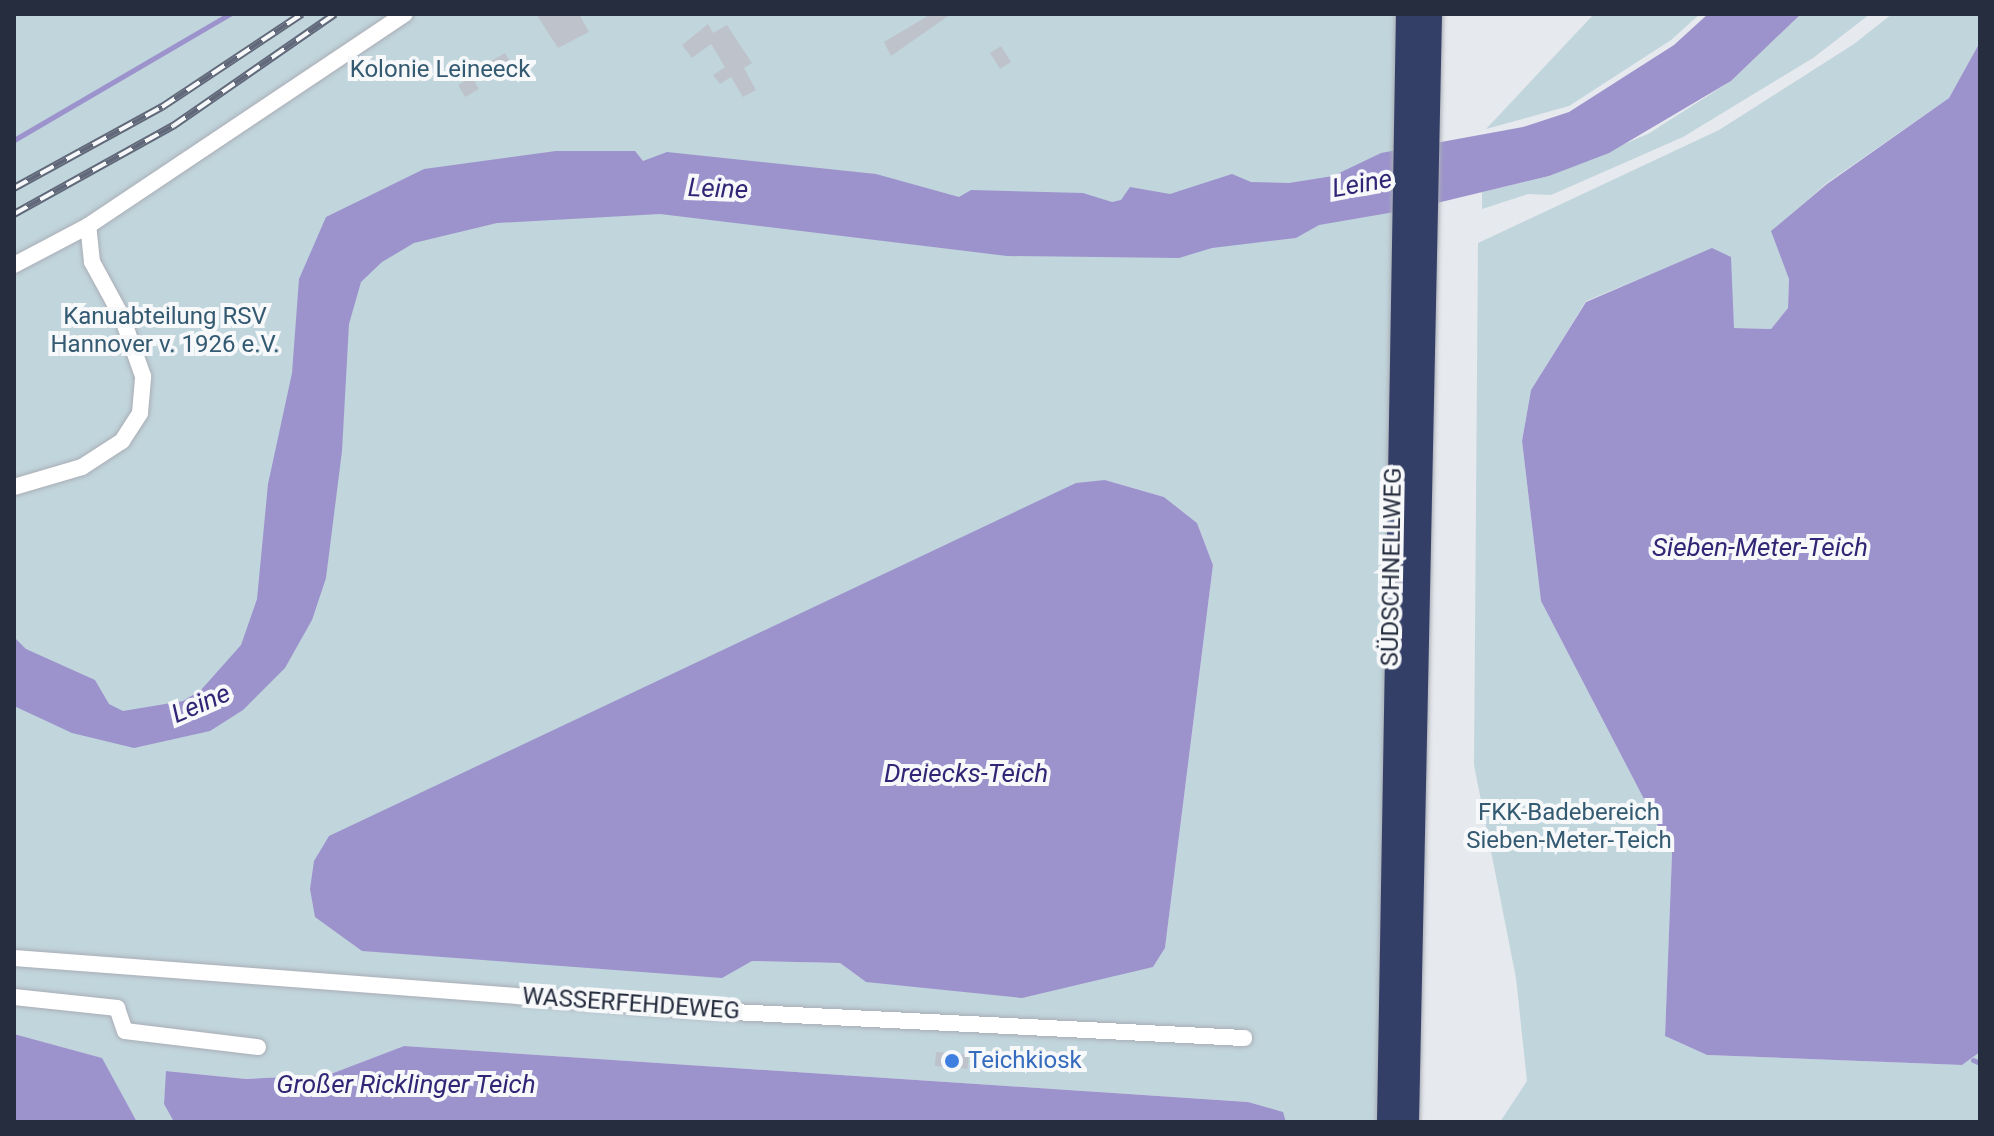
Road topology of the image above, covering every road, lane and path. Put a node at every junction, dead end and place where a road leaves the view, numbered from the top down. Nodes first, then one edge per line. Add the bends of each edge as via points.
1 (405, 14) edge
2 (1408, 14) edge
3 (1422, 32) edge
4 (88, 226) junction
5 (14, 265) edge
6 (14, 487) edge
7 (16, 958) edge
8 (14, 997) edge
9 (1244, 1038) dead end
10 (258, 1047) dead end
11 (1389, 1122) edge
12 (1407, 1122) edge

1 - 4 lane
2 - 3 highway, SÜDSCHNELLWEG
3 - 11 highway, SÜDSCHNELLWEG via 1403,305
3 - 12 highway, SÜDSCHNELLWEG via 1426,294
4 - 5 lane
4 - 6 lane via 92,262 122,317 143,376 140,413 122,441 82,467
7 - 9 lane, WASSERFEHDEWEG via 714,1011
8 - 10 lane via 117,1008 125,1031

